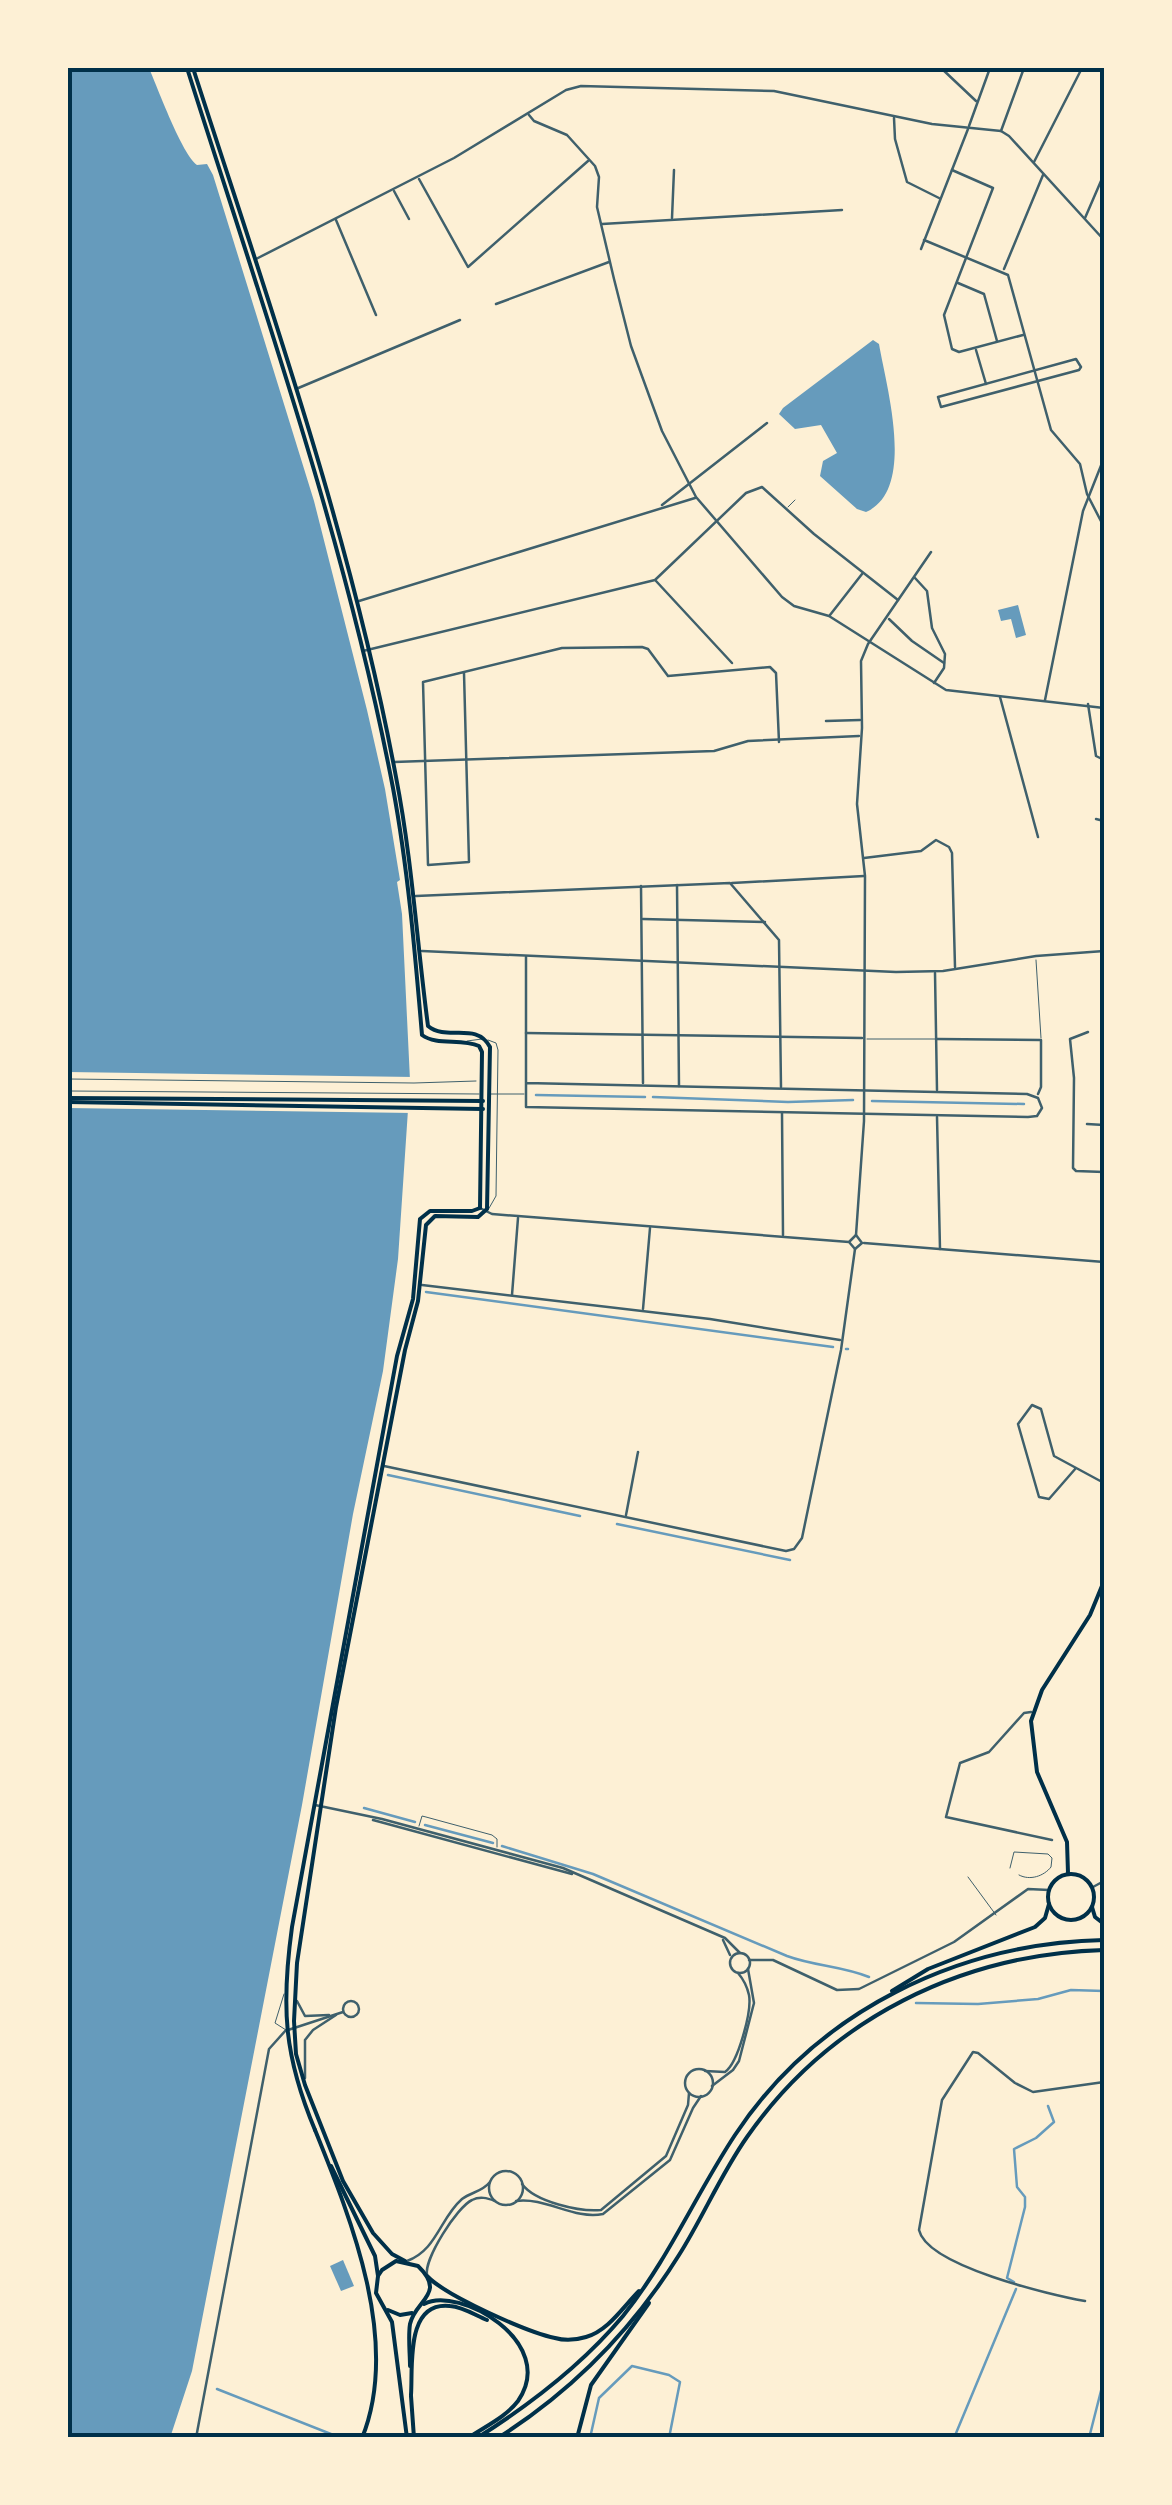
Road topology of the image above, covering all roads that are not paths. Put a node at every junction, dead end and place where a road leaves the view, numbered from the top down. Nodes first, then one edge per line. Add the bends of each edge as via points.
1 (190, 68) edge
2 (893, 68) edge
3 (904, 68) edge
4 (940, 68) edge
5 (990, 68) edge
6 (1024, 68) edge
7 (1082, 68) edge
8 (977, 102) junction
9 (528, 114) junction
10 (895, 117) junction
11 (968, 128) junction
12 (1001, 132) junction
13 (590, 160) junction
14 (1033, 163) junction
15 (674, 170) dead end
16 (952, 170) junction
17 (1044, 174) junction
18 (1104, 174) edge
19 (418, 177) junction
20 (394, 190) junction
21 (940, 199) junction
22 (842, 210) dead end
23 (336, 219) junction
24 (408, 219) dead end
25 (1084, 219) junction
26 (672, 220) junction
27 (600, 224) junction
28 (924, 240) junction
29 (1104, 240) edge
30 (921, 249) dead end
31 (966, 256) junction
32 (252, 261) junction
33 (610, 262) junction
34 (1003, 270) junction
35 (956, 282) junction
36 (496, 304) dead end
37 (376, 315) dead end
38 (460, 320) dead end
39 (1024, 334) junction
40 (998, 342) junction
41 (976, 348) junction
42 (1034, 371) junction
43 (1037, 381) junction
44 (986, 384) junction
45 (293, 390) junction
46 (767, 423) dead end
47 (1104, 458) edge
48 (689, 484) junction
49 (1088, 494) junction
50 (696, 497) junction
51 (794, 500) dead end
52 (659, 508) junction
53 (786, 509) junction
54 (716, 522) junction
55 (1104, 527) edge
56 (931, 552) dead end
57 (862, 572) junction
58 (914, 578) junction
59 (655, 580) junction
60 (898, 600) junction
61 (352, 603) junction
62 (829, 616) junction
63 (886, 617) junction
64 (868, 644) junction
65 (364, 650) junction
66 (732, 663) dead end
67 (945, 664) junction
68 (464, 673) junction
69 (934, 684) junction
70 (1000, 695) junction
71 (1045, 700) junction
72 (1088, 704) junction
73 (1104, 708) edge
74 (862, 720) junction
75 (826, 722) dead end
76 (861, 736) junction
77 (779, 742) junction
78 (467, 758) junction
79 (424, 760) junction
80 (1104, 760) edge
81 (390, 763) junction
82 (1096, 818) dead end
83 (1104, 821) edge
84 (1038, 837) dead end
85 (864, 858) junction
86 (865, 876) junction
87 (677, 883) junction
88 (730, 883) junction
89 (640, 885) junction
90 (411, 897) junction
91 (410, 916) junction
92 (641, 918) junction
93 (678, 920) junction
94 (766, 922) junction
95 (421, 951) junction
96 (1104, 951) edge
97 (526, 955) junction
98 (1036, 956) junction
99 (415, 958) junction
100 (640, 960) junction
101 (678, 962) junction
102 (780, 965) junction
103 (955, 968) junction
104 (864, 970) junction
105 (935, 972) junction
106 (1088, 1032) dead end
107 (526, 1033) junction
108 (642, 1034) junction
109 (678, 1035) junction
110 (780, 1036) junction
111 (864, 1038) junction
112 (486, 1040) junction
113 (937, 1040) junction
114 (1041, 1040) junction
115 (467, 1041) junction
116 (68, 1078) edge
117 (476, 1081) dead end
118 (526, 1083) junction
119 (642, 1086) junction
120 (679, 1086) junction
121 (782, 1088) junction
122 (864, 1090) junction
123 (68, 1091) edge
124 (937, 1092) junction
125 (498, 1094) junction
126 (526, 1094) junction
127 (1035, 1095) junction
128 (482, 1098) junction
129 (489, 1098) junction
130 (68, 1100) edge
131 (464, 1101) junction
132 (481, 1109) junction
133 (489, 1109) junction
134 (782, 1112) junction
135 (864, 1114) junction
136 (937, 1115) junction
137 (1087, 1124) dead end
138 (1104, 1126) edge
139 (1104, 1172) edge
140 (483, 1210) junction
141 (518, 1216) junction
142 (650, 1226) junction
143 (783, 1236) junction
144 (856, 1236) junction
145 (849, 1242) junction
146 (862, 1243) junction
147 (855, 1249) junction
148 (940, 1249) junction
149 (1104, 1262) edge
150 (420, 1284) junction
151 (512, 1296) junction
152 (642, 1312) junction
153 (842, 1341) junction
154 (638, 1452) dead end
155 (380, 1465) junction
156 (1076, 1468) junction
157 (1104, 1483) edge
158 (625, 1517) junction
159 (1104, 1581) edge
160 (1033, 1712) junction
161 (317, 1805) junction
162 (372, 1819) junction
163 (418, 1829) junction
164 (1052, 1840) dead end
165 (496, 1850) junction
166 (1010, 1868) dead end
167 (1068, 1873) junction
168 (574, 1874) junction
169 (1019, 1875) dead end
170 (968, 1877) dead end
171 (1104, 1881) edge
172 (1093, 1887) junction
173 (1049, 1890) junction
174 (1049, 1904) junction
175 (1092, 1907) junction
176 (996, 1915) junction
177 (1104, 1924) edge
178 (718, 1936) junction
179 (1104, 1940) edge
180 (1104, 1950) edge
181 (740, 1954) junction
182 (731, 1959) junction
183 (749, 1960) junction
184 (748, 1968) junction
185 (738, 1973) junction
186 (286, 1991) junction
187 (294, 1994) junction
188 (874, 2003) junction
189 (343, 2012) dead end
190 (336, 2015) junction
191 (286, 2030) junction
192 (294, 2030) junction
193 (705, 2071) junction
194 (1104, 2082) edge
195 (304, 2085) junction
196 (712, 2086) junction
197 (689, 2093) junction
198 (702, 2096) junction
199 (314, 2130) junction
200 (490, 2182) junction
201 (522, 2184) junction
202 (496, 2201) junction
203 (516, 2201) junction
204 (405, 2261) junction
205 (378, 2276) junction
206 (427, 2276) junction
207 (652, 2276) junction
208 (660, 2283) junction
209 (1085, 2301) dead end
210 (424, 2304) junction
211 (384, 2308) junction
212 (416, 2311) junction
213 (499, 2324) junction
214 (412, 2394) junction
215 (410, 2434) edge
216 (196, 2438) edge
217 (362, 2438) edge
218 (468, 2438) edge
219 (477, 2438) edge
220 (498, 2438) edge
221 (578, 2438) edge

1 - 32 main road
2 - 3 street
4 - 8 street
5 - 8 street
6 - 12 street
7 - 14 street
8 - 11 street
9 - 10 street via 570,88 586,86 774,92
9 - 13 street via 567,135
9 - 19 street
10 - 11 street
10 - 21 street via 907,182
11 - 12 street
11 - 16 street
12 - 14 street
13 - 19 street via 468,267
13 - 27 street via 598,177
14 - 17 street
15 - 26 street
16 - 21 street
16 - 31 street via 993,188
17 - 25 street
17 - 34 street
18 - 25 street
19 - 20 street
20 - 23 street
20 - 24 street
21 - 28 street
22 - 26 street
23 - 32 street
23 - 37 street
25 - 29 street
26 - 27 street
27 - 33 street
28 - 30 street
28 - 31 street
31 - 34 street
31 - 35 street
32 - 45 main road
33 - 36 street
33 - 48 street via 634,354
34 - 39 street
35 - 40 street via 984,294
35 - 41 street via 944,315 952,349
38 - 45 street
39 - 40 street
39 - 42 street
40 - 41 street
41 - 44 street
42 - 43 street
42 - 43 street via 1076,359 1081,367
42 - 44 street
43 - 44 street via 941,407 938,397
43 - 49 street via 1051,430 1080,464
45 - 61 main road
46 - 48 street
47 - 49 street
48 - 50 street
48 - 52 street
49 - 55 street
49 - 71 street
50 - 52 street
50 - 54 street
51 - 53 street
52 - 61 street
53 - 54 street via 762,487
53 - 57 street
54 - 59 street
54 - 62 street via 782,597
56 - 58 street
57 - 60 street
57 - 62 street
58 - 60 street
58 - 67 street via 927,591
59 - 65 street
59 - 66 street
60 - 63 street
61 - 65 main road
62 - 64 street
63 - 64 street
63 - 67 street
64 - 69 street
64 - 74 street via 860,661
65 - 81 main road
67 - 69 street
68 - 77 street via 562,648 642,647 668,676 770,667 776,674
68 - 78 street
68 - 79 street via 423,682
69 - 70 street via 951,692
70 - 71 street
70 - 84 street
71 - 72 street
72 - 73 street
72 - 80 street via 1096,756
74 - 75 street
74 - 76 street
76 - 77 street
76 - 85 street via 857,804
77 - 78 street via 714,751
78 - 79 street
78 - 79 street via 469,862 428,865
79 - 81 street
81 - 90 main road
82 - 83 street
85 - 86 street
85 - 103 street via 921,850 936,840 948,847
86 - 88 street
86 - 104 street
87 - 88 street
87 - 89 street
87 - 93 street
88 - 94 street
89 - 90 street
89 - 92 street
90 - 91 main road
90 - 95 main road
91 - 95 street
91 - 99 main road
92 - 93 street
92 - 100 street
93 - 94 street
93 - 101 street
94 - 102 street via 779,940
95 - 97 street
95 - 99 street
95 - 112 main road via 430,1029
96 - 98 street
97 - 100 street
97 - 107 street
98 - 103 street
98 - 114 street
99 - 115 main road via 423,1038
100 - 101 street
100 - 108 street
101 - 102 street
101 - 109 street
102 - 104 street
102 - 110 street
103 - 105 street
104 - 105 street
104 - 111 street
105 - 113 street
106 - 139 street via 1070,1038 1072,1168
107 - 108 street
107 - 118 street
108 - 109 street
108 - 119 street
109 - 110 street
109 - 120 street
110 - 111 street
110 - 121 street
111 - 113 street
111 - 122 street
112 - 115 street
112 - 125 street via 496,1044
112 - 129 main road
113 - 114 street
113 - 124 street
114 - 127 street via 1041,1087
115 - 128 main road via 482,1049
116 - 117 street
118 - 119 street
118 - 126 street
119 - 120 street
120 - 121 street
121 - 122 street
122 - 124 street
122 - 135 street
123 - 131 street
124 - 127 street
125 - 126 street
125 - 129 street
125 - 140 street via 496,1196
126 - 134 street via 526,1107
127 - 136 street via 1042,1108 1032,1117
128 - 129 main road
128 - 131 main road
128 - 132 main road
129 - 133 main road
130 - 131 main road
131 - 132 main road
132 - 133 main road
132 - 140 main road
133 - 140 main road
134 - 135 street
134 - 143 street
135 - 136 street
135 - 144 street
136 - 148 street
137 - 138 street
140 - 141 street
140 - 150 main road via 478,1217 428,1221
140 - 155 main road via 430,1211 420,1220 411,1308
141 - 142 street
141 - 151 street
142 - 143 street
142 - 152 street
143 - 145 street
144 - 145 street
144 - 146 street
145 - 147 street
146 - 147 street
146 - 148 street
147 - 153 street
148 - 149 street
150 - 151 street
150 - 155 main road
151 - 152 street
152 - 153 street
153 - 158 street via 798,1546 786,1551
154 - 158 street
155 - 158 street
155 - 161 main road
156 - 156 street via 1054,1456 1041,1409 1032,1405 1018,1424 1039,1497 1049,1499
156 - 157 street
159 - 160 main road
160 - 164 street via 990,1752 960,1763 946,1817
160 - 167 main road via 1037,1772 1066,1842
161 - 162 street
161 - 186 main road
161 - 187 main road
162 - 163 street
162 - 168 street
163 - 165 street
163 - 165 street via 426,1816 492,1835
165 - 168 street
166 - 169 street via 1014,1852 1052,1858 1045,1873
167 - 172 main road
167 - 173 main road
168 - 178 street
170 - 176 street
171 - 172 street
172 - 175 main road
173 - 174 main road
173 - 176 street via 1028,1889
174 - 175 main road via 1058,1916 1074,1920
174 - 188 main road via 1036,1926 928,1970
175 - 177 main road
176 - 183 street via 943,1948 850,1990 770,1959
178 - 181 street
178 - 182 street
179 - 188 main road via 1000,1952
180 - 208 main road via 1025,1957 963,1974 894,2004 841,2038 756,2124
181 - 182 street
181 - 183 street
182 - 185 street
183 - 184 street
184 - 185 street
184 - 196 street via 754,2003 738,2062
185 - 193 street via 750,2002 736,2060 725,2072
186 - 191 main road
186 - 191 street via 276,2023
187 - 190 street via 306,2016
187 - 192 main road
188 - 207 main road via 808,2052 758,2104
189 - 190 street
190 - 192 street
190 - 195 street via 304,2040
191 - 192 street
191 - 199 main road
191 - 216 street via 268,2049
192 - 195 main road
193 - 196 street
193 - 197 street via 687,2076
194 - 209 street via 1032,2092 973,2052 942,2100 921,2238 998,2279
195 - 204 main road via 361,2215
196 - 198 street
197 - 198 street
197 - 201 street via 666,2156 601,2210 537,2196
198 - 203 street via 670,2160 607,2212 590,2216
199 - 205 main road via 375,2256
199 - 217 main road via 350,2221 372,2319 374,2384
200 - 201 street via 507,2171
200 - 202 street
200 - 204 street via 462,2199 430,2245
201 - 203 street
202 - 203 street
202 - 206 street via 478,2198 463,2206 427,2261
204 - 205 main road via 389,2264
204 - 206 main road
205 - 211 main road via 376,2293
206 - 207 main road via 454,2296 568,2340 602,2330
206 - 210 main road
207 - 219 main road via 612,2328 548,2390
208 - 220 main road via 593,2362
208 - 221 main road via 600,2368
210 - 212 main road
210 - 213 main road via 450,2301
211 - 212 main road via 400,2315
211 - 215 main road via 395,2336
212 - 214 main road via 410,2322
213 - 214 main road via 449,2306 426,2313 416,2329
213 - 218 main road via 520,2342 527,2381 514,2405
214 - 215 main road

